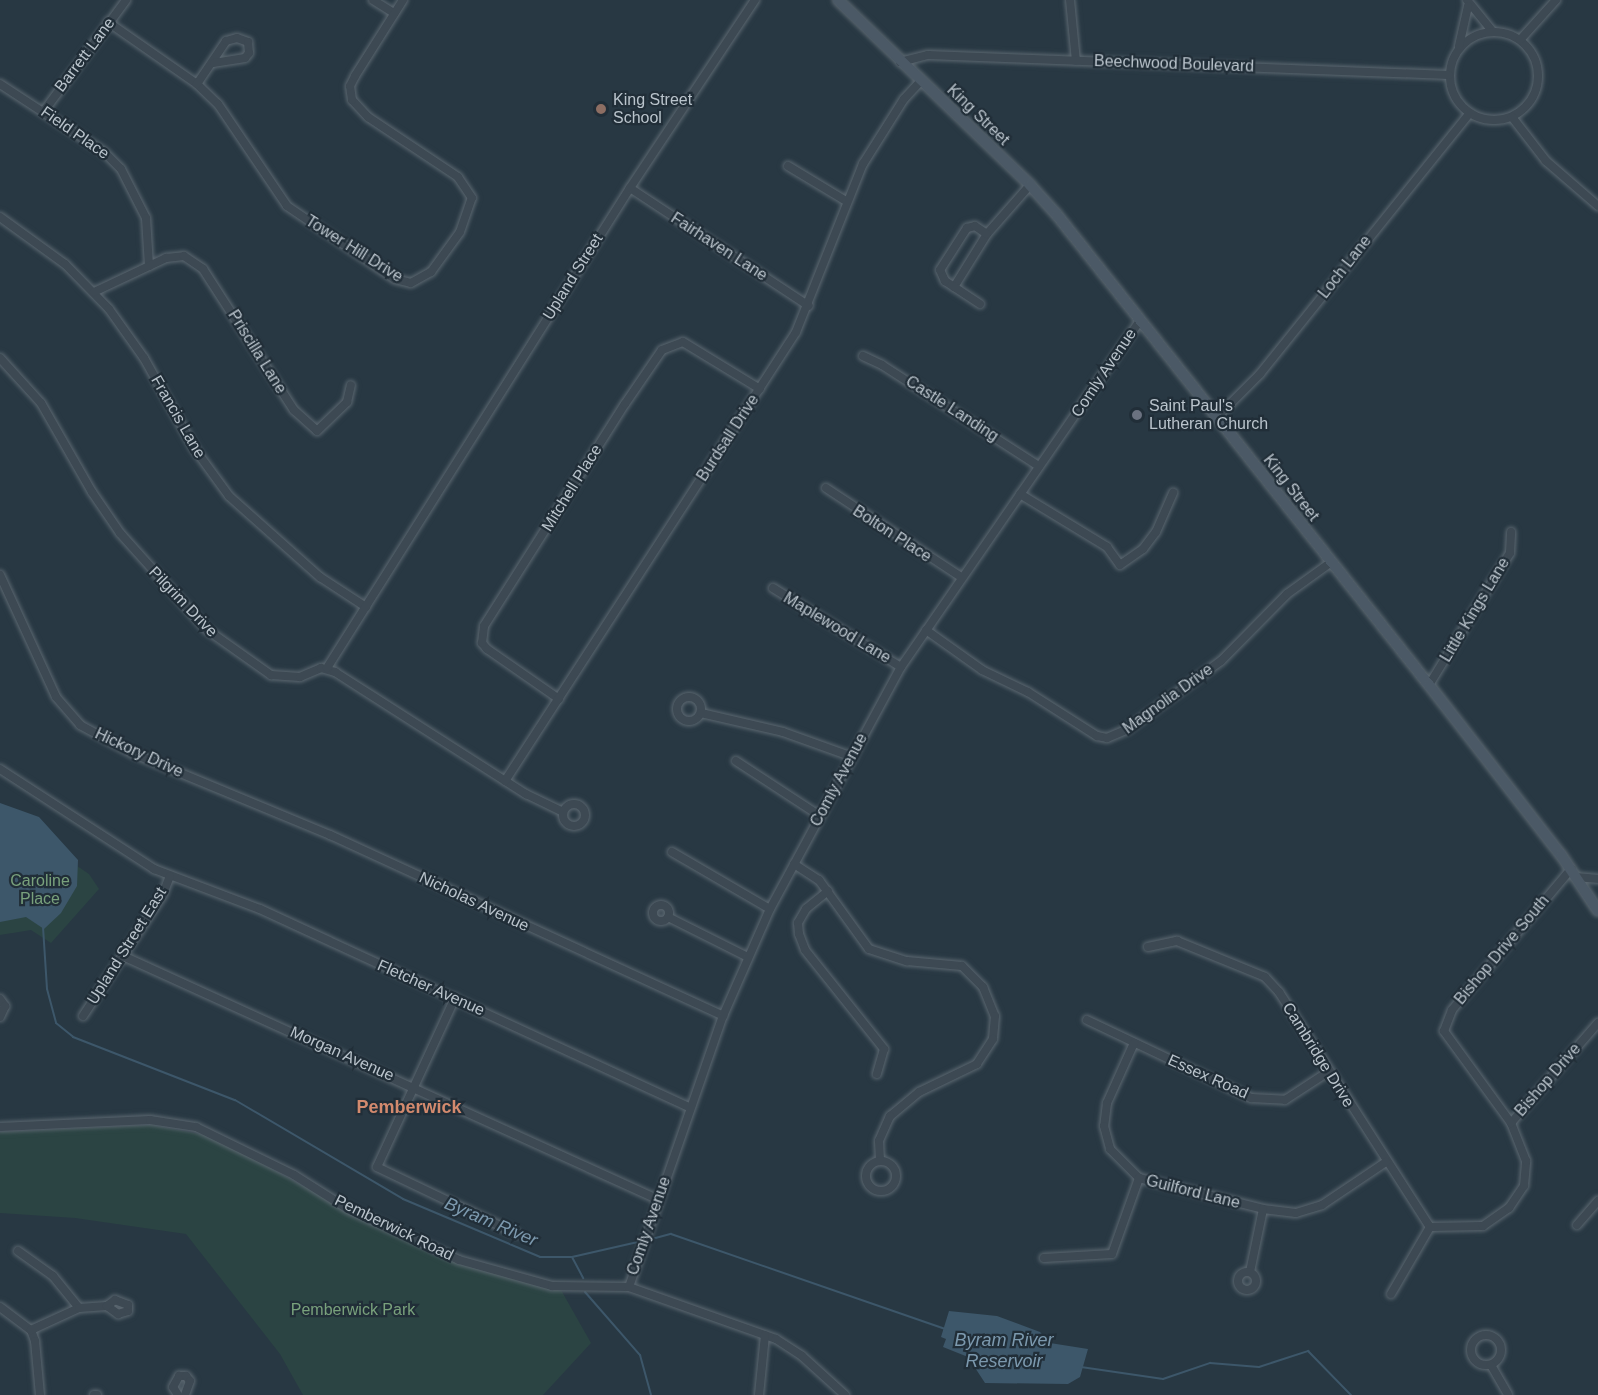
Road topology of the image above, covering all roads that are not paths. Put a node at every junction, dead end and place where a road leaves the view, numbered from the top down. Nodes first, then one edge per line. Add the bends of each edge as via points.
1 (126, 0) edge
2 (373, 0) edge
3 (403, 0) edge
4 (755, 0) edge
5 (838, 0) edge
6 (1070, 0) edge
7 (1556, 0) edge
8 (1467, 3) edge
9 (394, 13) junction
10 (108, 22) junction
11 (1493, 32) junction
12 (1520, 40) junction
13 (1458, 49) junction
14 (1076, 61) junction
15 (900, 62) junction
16 (214, 63) dead end
17 (1449, 75) junction
18 (921, 81) junction
19 (0, 84) edge
20 (197, 84) junction
21 (44, 111) junction
22 (1470, 113) junction
23 (1512, 117) junction
24 (788, 166) dead end
25 (1030, 185) junction
26 (630, 188) junction
27 (846, 201) junction
28 (1598, 206) edge
29 (0, 218) edge
30 (987, 234) junction
31 (149, 266) junction
32 (954, 287) junction
33 (94, 292) junction
34 (980, 304) dead end
35 (808, 306) junction
36 (1140, 320) junction
37 (862, 356) dead end
38 (0, 358) edge
39 (351, 385) dead end
40 (760, 389) junction
41 (1216, 417) junction
42 (1040, 466) junction
43 (826, 488) dead end
44 (1173, 493) dead end
45 (1020, 494) junction
46 (1511, 532) dead end
47 (1330, 563) junction
48 (0, 575) edge
49 (961, 577) junction
50 (773, 588) dead end
51 (366, 608) junction
52 (926, 630) junction
53 (901, 667) junction
54 (327, 668) junction
55 (1430, 685) junction
56 (560, 699) junction
57 (701, 713) dead end
58 (852, 757) junction
59 (736, 761) dead end
60 (0, 769) edge
61 (505, 781) junction
62 (225, 790) joint
63 (563, 812) dead end
64 (820, 816) junction
65 (672, 852) dead end
66 (794, 864) junction
67 (1574, 873) junction
68 (170, 876) junction
69 (1598, 879) edge
70 (828, 891) junction
71 (770, 909) junction
72 (1598, 911) edge
73 (668, 917) dead end
74 (1148, 947) dead end
75 (123, 956) junction
76 (746, 956) junction
77 (455, 998) junction
78 (0, 999) edge
79 (83, 1016) dead end
80 (723, 1016) junction
81 (0, 1017) edge
82 (1087, 1020) dead end
83 (1598, 1023) edge
84 (1134, 1043) junction
85 (1328, 1072) junction
86 (877, 1074) dead end
87 (415, 1087) junction
88 (689, 1107) junction
89 (1511, 1123) junction
90 (0, 1127) edge
91 (880, 1161) dead end
92 (1386, 1162) junction
93 (1139, 1178) junction
94 (657, 1199) junction
95 (1598, 1200) edge
96 (1263, 1209) junction
97 (1577, 1225) dead end
98 (1430, 1227) junction
99 (517, 1234) dead end
100 (18, 1251) dead end
101 (1044, 1258) dead end
102 (1250, 1272) dead end
103 (629, 1287) junction
104 (1391, 1294) dead end
105 (107, 1306) dead end
106 (0, 1307) edge
107 (79, 1308) junction
108 (31, 1330) junction
109 (765, 1335) junction
110 (1491, 1365) dead end
111 (40, 1395) edge
112 (178, 1395) edge
113 (185, 1395) edge
114 (759, 1395) edge
115 (845, 1395) edge
116 (1508, 1395) edge

1 - 10 street, Barrett Lane
2 - 9 street
3 - 9 street, Tower Hill Drive
4 - 26 street, Upland Street
5 - 15 main road, King Street
6 - 14 street
7 - 12 street
8 - 11 street
8 - 13 street
9 - 20 street, Tower Hill Drive via 350,86 352,99 368,117 458,177 472,198 460,232 431,272 418,282 395,279 287,206 242,136
10 - 20 street, Tower Hill Drive
10 - 21 street, Barrett Lane
11 - 12 street
11 - 13 street via 1469,39
12 - 23 street via 1533,55 1538,75 1528,105
13 - 17 street
14 - 15 street, Beechwood Boulevard via 928,55
14 - 17 street, Beechwood Boulevard
15 - 18 main road, King Street
16 - 20 street
17 - 22 street via 1455,98
18 - 25 main road, King Street
18 - 27 street, Burdsall Drive via 876,141
19 - 21 street, Field Place
21 - 31 street, Field Place via 104,152 121,169 146,219
22 - 23 street via 1491,120
22 - 41 street, Loch Lane via 1260,374
23 - 28 street via 1546,162
24 - 27 street
25 - 30 street
25 - 36 main road, King Street
26 - 35 street, Fairhaven Lane
26 - 51 street, Upland Street
27 - 35 street, Burdsall Drive
29 - 33 street, Francis Lane via 48,251
30 - 32 street
30 - 32 street via 981,228 967,228 945,260 942,277
31 - 33 street
31 - 39 street, Priscilla Lane via 177,255 197,263 294,410 317,431 347,402
32 - 34 street
33 - 51 street, Francis Lane via 144,358 194,448 229,496 320,577
35 - 40 street, Burdsall Drive
36 - 41 main road, King Street
36 - 42 street, Comly Avenue
37 - 42 street, Castle Landing
38 - 54 street, Pilgrim Drive via 41,403 120,533 206,629 271,675 292,679
40 - 56 street, Burdsall Drive
40 - 56 street, Mitchell Place via 683,342 662,350 625,404 484,626 482,643 486,649
41 - 47 main road, King Street
42 - 45 street, Comly Avenue
43 - 49 street, Bolton Place
44 - 45 street via 1156,532 1143,549 1120,565 1107,547
45 - 49 street, Comly Avenue
46 - 55 street, Little Kings Lane via 1510,553
47 - 52 street, Magnolia Drive via 1287,594 1221,661 1128,729 1107,738 982,670
47 - 55 main road, King Street
48 - 62 street, Hickory Drive via 69,716 132,753
49 - 52 street, Comly Avenue
50 - 53 street, Maplewood Lane
51 - 54 street, Upland Street
52 - 53 street, Comly Avenue
53 - 58 street, Comly Avenue
54 - 61 street
55 - 67 main road, King Street
56 - 61 street, Burdsall Drive
57 - 58 street via 783,732
58 - 64 street, Comly Avenue
59 - 64 street
60 - 68 street via 115,847
61 - 63 street
62 - 80 street, Nicholas Avenue
64 - 66 street, Comly Avenue
65 - 71 street
66 - 70 street via 812,874
66 - 71 street, Comly Avenue
67 - 69 street
67 - 72 main road, King Street
67 - 89 street, Bishop Drive South via 1452,1010 1444,1031
68 - 75 street, Upland Street East
68 - 77 street, Fletcher Avenue via 260,909
70 - 86 street via 806,909 798,923 799,934 805,950 884,1049
70 - 91 street via 868,949 907,961 962,966 983,987 995,1016 993,1039 977,1064 920,1092 890,1116 879,1141
71 - 76 street, Comly Avenue
73 - 76 street
74 - 85 street, Cambridge Drive via 1177,941 1265,977 1279,992
75 - 79 street, Upland Street East
75 - 87 street, Morgan Avenue
76 - 80 street, Comly Avenue
77 - 87 street
77 - 88 street, Fletcher Avenue
78 - 81 street via 5,1006
80 - 88 street, Comly Avenue
82 - 84 street, Essex Road
83 - 89 street, Bishop Drive
84 - 85 street, Essex Road via 1251,1098 1285,1100
84 - 93 street, Guilford Lane via 1107,1103 1104,1126 1110,1149
85 - 92 street, Cambridge Drive
87 - 94 street, Morgan Avenue
87 - 99 street via 377,1167
88 - 94 street, Comly Avenue
89 - 98 street, Bishop Drive via 1526,1161 1524,1186 1509,1208 1483,1226
90 - 103 street, Pemberwick Road via 174,1121 242,1147 348,1209 438,1253 552,1286
92 - 96 street, Guilford Lane via 1322,1205 1296,1213
92 - 98 street, Cambridge Drive
93 - 96 street, Guilford Lane
93 - 101 street via 1112,1254
94 - 103 street, Comly Avenue
95 - 97 street
96 - 102 street
98 - 104 street
100 - 107 street via 53,1276
103 - 109 street, Pemberwick Road
105 - 107 street
106 - 108 street
107 - 108 street
108 - 111 street
109 - 114 street
109 - 115 street, Pemberwick Road via 802,1356
110 - 116 street
112 - 113 street via 173,1387 178,1376 186,1376 190,1381

